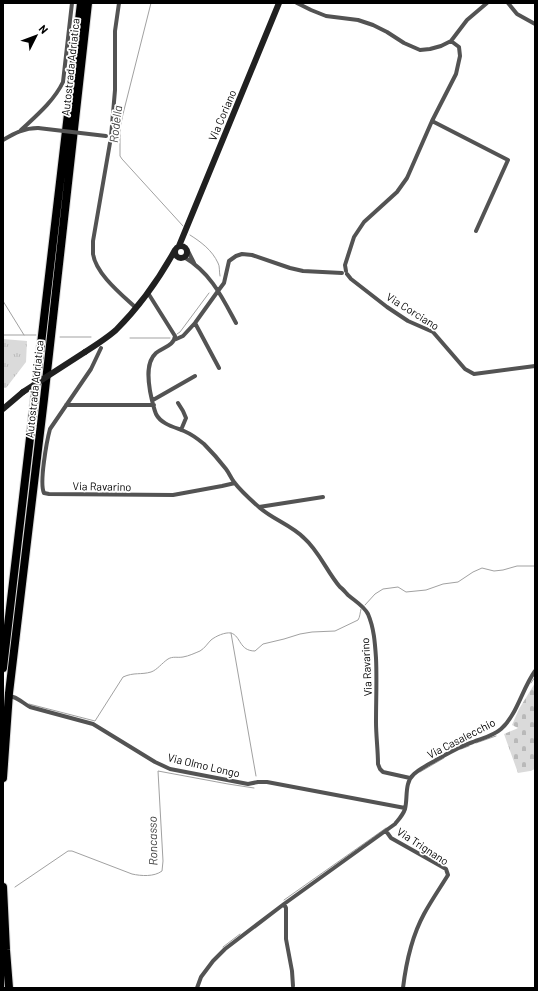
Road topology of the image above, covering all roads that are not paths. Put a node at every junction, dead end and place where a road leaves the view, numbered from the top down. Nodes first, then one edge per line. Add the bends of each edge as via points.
1 (72, 3) edge
2 (81, 3) edge
3 (88, 3) edge
4 (119, 3) edge
5 (279, 3) edge
6 (298, 3) edge
7 (488, 3) edge
8 (508, 3) edge
9 (535, 24) edge
10 (451, 41) junction
11 (432, 121) junction
12 (21, 130) junction
13 (108, 136) junction
14 (3, 140) edge
15 (476, 231) dead end
16 (183, 234) junction
17 (177, 248) junction
18 (187, 249) junction
19 (182, 258) junction
20 (194, 263) junction
21 (167, 266) junction
22 (345, 273) junction
23 (218, 290) junction
24 (148, 293) junction
25 (136, 308) junction
26 (194, 323) junction
27 (236, 323) dead end
28 (174, 340) junction
29 (101, 348) dead end
30 (535, 366) edge
31 (219, 368) dead end
32 (195, 376) dead end
33 (153, 400) junction
34 (178, 403) dead end
35 (66, 405) junction
36 (154, 405) junction
37 (3, 409) edge
38 (181, 430) junction
39 (235, 483) junction
40 (323, 497) dead end
41 (259, 507) junction
42 (3, 668) edge
43 (535, 671) edge
44 (13, 697) dead end
45 (3, 778) edge
46 (410, 778) junction
47 (405, 808) junction
48 (386, 831) junction
49 (3, 887) edge
50 (284, 904) junction
51 (294, 986) dead end
52 (9, 988) edge
53 (197, 988) edge
54 (403, 988) edge

1 - 12 street via 64,82 49,103
2 - 42 highway, Autostrada Adriatica
3 - 45 highway, Autostrada Adriatica via 9,693
4 - 13 street via 115,31 115,90
5 - 16 main road, Via Coriano
6 - 10 street via 326,16 358,20 373,25 420,50 441,46
7 - 10 street via 467,20
8 - 9 street via 517,14
10 - 11 street via 459,48 456,74
11 - 15 street via 508,160
11 - 22 street via 407,178 397,192 364,222 354,237
12 - 13 street, bridge via 38,128
12 - 14 street
13 - 25 street via 93,254 102,273
16 - 17 main road, Via Coriano
16 - 18 main road
17 - 18 main road via 183,245
17 - 19 main road via 176,254
17 - 21 main road, Via Coriano
18 - 19 main road via 187,255
18 - 20 street
19 - 20 street
19 - 21 main road, Via Coriano
20 - 23 street
21 - 24 main road, Via Coriano
22 - 23 street, Via Ravarino via 303,271 252,254 242,254 229,261 224,283
22 - 30 street, Via Corciano via 387,307 408,321 433,332 465,369 474,374
23 - 26 street, Via Ravarino
23 - 27 street
24 - 25 main road, Via Coriano
24 - 28 street via 175,336
25 - 37 main road, Via Coriano, bridge via 98,343 23,392
26 - 28 street, Via Ravarino via 183,336
26 - 31 street
28 - 33 street, Via Ravarino via 156,353 150,363 149,381
29 - 35 street via 91,369
32 - 33 street
33 - 36 street, Via Ravarino
34 - 38 street via 186,418
35 - 36 street
35 - 39 street, Via Ravarino via 50,429 43,478 44,493 179,495
36 - 38 street, Via Ravarino via 160,419
38 - 39 street, Via Ravarino via 203,444 222,464
39 - 41 street, Via Ravarino
40 - 41 street
41 - 46 street, Via Ravarino via 306,539 339,586 367,613 375,640 378,764 383,772
43 - 46 street, Via Casalecchio via 511,718 500,731 452,750
44 - 47 street, Via Olmo Longo via 30,707 93,724 170,769 248,784 267,782
46 - 47 street
47 - 48 street via 402,816
48 - 50 street
48 - 54 street, Via Trignano via 391,838 446,869 448,875 423,915 417,930
49 - 52 highway
50 - 51 street via 286,939
50 - 53 street via 225,949 201,977

